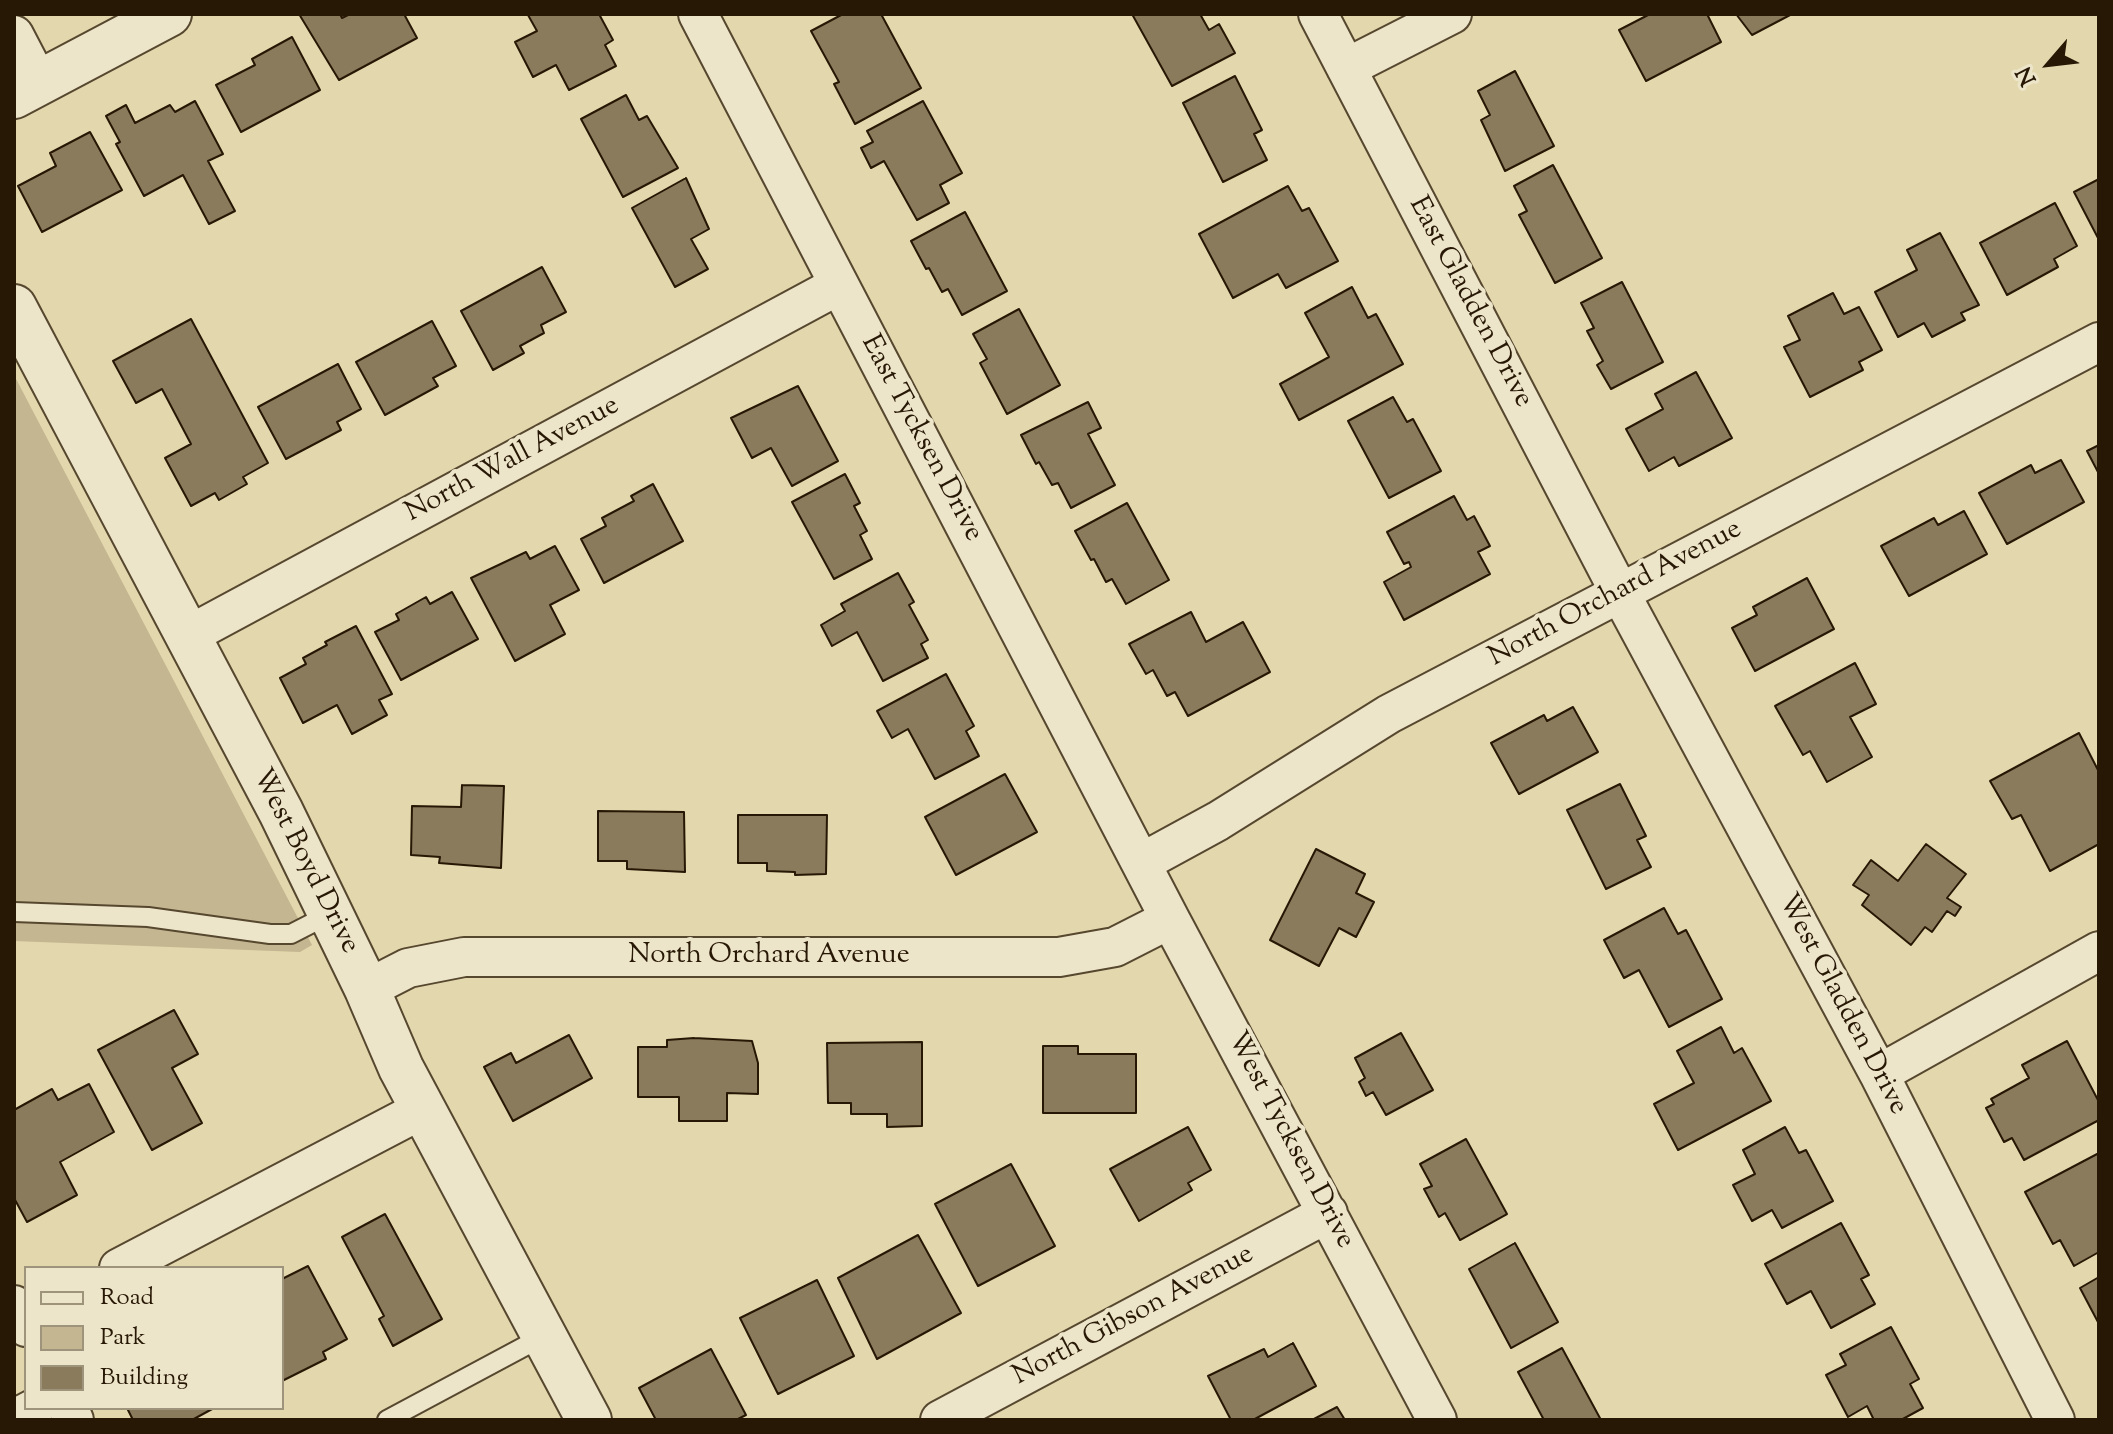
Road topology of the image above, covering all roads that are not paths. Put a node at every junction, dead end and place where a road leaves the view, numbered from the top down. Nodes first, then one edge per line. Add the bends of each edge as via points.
1 (169, 14) edge
2 (698, 14) edge
3 (1318, 14) edge
4 (1452, 14) edge
5 (14, 35) edge
6 (1346, 68) junction
7 (26, 90) edge
8 (839, 285) junction
9 (14, 307) edge
10 (2099, 342) edge
11 (1620, 593) junction
12 (187, 636) junction
13 (1141, 863) junction
14 (14, 912) edge
15 (330, 914) junction
16 (1170, 919) junction
17 (2099, 951) edge
18 (367, 989) junction
19 (1879, 1074) junction
20 (423, 1109) junction
21 (1328, 1213) junction
22 (123, 1266) edge
23 (544, 1336) junction
24 (387, 1420) edge
25 (589, 1420) edge
26 (940, 1420) edge
27 (1437, 1420) edge
28 (2055, 1420) edge

1 - 7 street
2 - 8 street, East Tycksen Drive
3 - 6 street, East Gladden Drive
4 - 6 street
5 - 7 street
6 - 11 street, East Gladden Drive
8 - 12 street, North Wall Avenue
8 - 13 street, East Tycksen Drive
9 - 12 street, West Boyd Drive
10 - 11 street, North Orchard Avenue
11 - 13 street, North Orchard Avenue via 1389,714
11 - 19 street, West Gladden Drive
12 - 15 street, West Boyd Drive
13 - 16 street, West Tycksen Drive
14 - 15 lane via 148,917 270,934 291,934
15 - 18 street, West Boyd Drive
16 - 18 street, North Orchard Avenue via 1115,947 1059,957 464,957 408,968
16 - 21 street, West Tycksen Drive
17 - 19 street
18 - 20 street, West Boyd Drive
19 - 28 street, West Gladden Drive
20 - 22 street
20 - 23 street, West Boyd Drive
21 - 26 street, North Gibson Avenue
21 - 27 street, West Tycksen Drive
23 - 24 lane
23 - 25 street, West Boyd Drive

